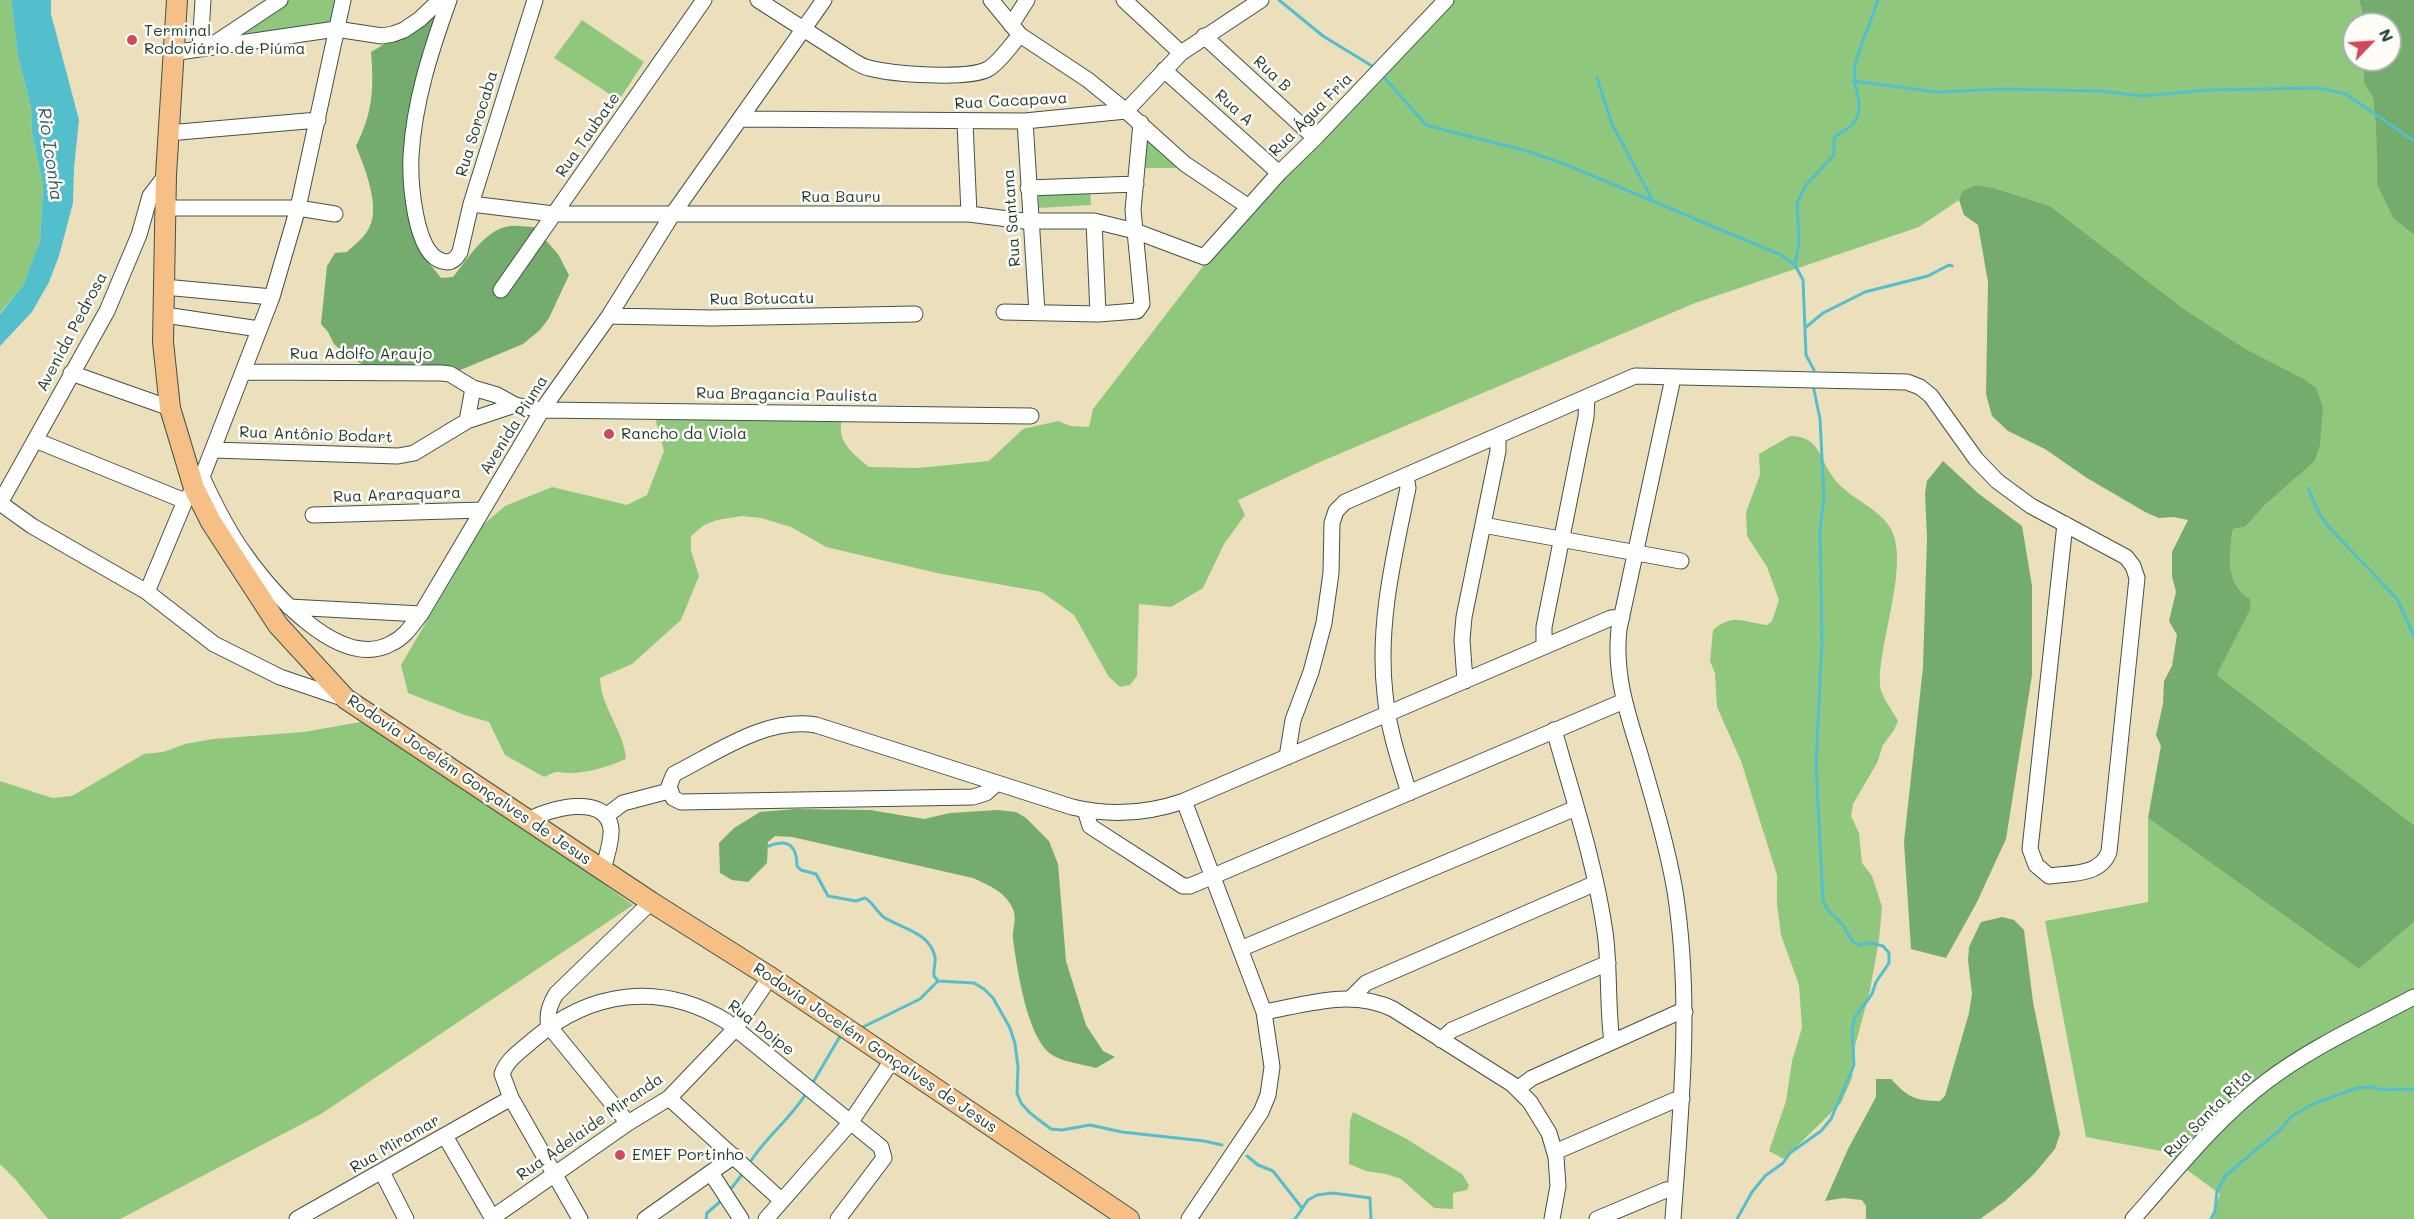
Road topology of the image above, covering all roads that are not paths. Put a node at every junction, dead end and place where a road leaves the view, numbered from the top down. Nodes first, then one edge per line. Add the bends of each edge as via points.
1 (177, 0) edge
2 (203, 0) edge
3 (280, 0) edge
4 (343, 0) edge
5 (440, 0) edge
6 (449, 0) edge
7 (535, 0) edge
8 (704, 0) edge
9 (758, 0) edge
10 (824, 0) edge
11 (991, 0) edge
12 (1027, 0) edge
13 (1124, 0) edge
14 (1261, 0) edge
15 (1446, 0) edge
16 (336, 29) junction
17 (804, 30) junction
18 (1015, 30) junction
19 (1204, 36) junction
20 (204, 48) junction
21 (172, 53) junction
22 (1181, 53) junction
23 (1164, 70) junction
24 (1126, 111) junction
25 (740, 119) junction
26 (318, 120) junction
27 (1024, 121) junction
28 (965, 122) junction
29 (1141, 123) junction
30 (168, 133) junction
31 (1315, 138) junction
32 (1279, 173) junction
33 (166, 175) junction
34 (1136, 184) junction
35 (1028, 188) junction
36 (471, 204) junction
37 (1249, 207) junction
38 (166, 208) junction
39 (298, 208) junction
40 (335, 214) dead end
41 (554, 214) junction
42 (969, 214) junction
43 (672, 215) junction
44 (1030, 221) junction
45 (1094, 221) junction
46 (1135, 231) junction
47 (1204, 257) joint
48 (164, 287) junction
49 (501, 290) dead end
50 (272, 297) junction
51 (1004, 312) dead end
52 (1037, 313) junction
53 (915, 314) dead end
54 (1098, 314) junction
55 (165, 315) junction
56 (609, 316) junction
57 (259, 329) junction
58 (244, 372) junction
59 (71, 373) junction
60 (1673, 378) junction
61 (473, 388) junction
62 (1587, 398) junction
63 (515, 405) junction
64 (170, 408) junction
65 (542, 410) junction
66 (1031, 416) dead end
67 (467, 421) junction
68 (1498, 436) junction
69 (35, 440) junction
70 (213, 450) junction
71 (1407, 476) junction
72 (194, 489) junction
73 (0, 503) edge
74 (482, 510) junction
75 (313, 516) dead end
76 (2065, 524) junction
77 (1483, 525) junction
78 (1561, 539) junction
79 (1635, 552) junction
80 (1681, 561) dead end
81 (147, 592) junction
82 (289, 607) junction
83 (421, 614) junction
84 (1622, 617) junction
85 (1544, 647) junction
86 (1465, 681) junction
87 (346, 699) junction
88 (1624, 701) junction
89 (1387, 714) junction
90 (1554, 730) junction
91 (1287, 757) junction
92 (996, 784) junction
93 (669, 791) junction
94 (1409, 793) junction
95 (1184, 801) junction
96 (1576, 808) junction
97 (1085, 810) junction
98 (606, 816) junction
99 (528, 820) junction
100 (603, 870) junction
101 (1213, 877) junction
102 (1596, 883) junction
103 (651, 902) junction
104 (1240, 948) junction
105 (1608, 963) junction
106 (770, 977) junction
107 (2414, 997) edge
108 (1352, 998) junction
109 (1264, 1011) junction
110 (1685, 1012) junction
111 (549, 1026) junction
112 (735, 1029) junction
113 (1441, 1040) junction
114 (1612, 1042) junction
115 (893, 1059) junction
116 (1517, 1089) junction
117 (511, 1098) junction
118 (669, 1098) junction
119 (1682, 1099) junction
120 (628, 1123) junction
121 (850, 1123) junction
122 (445, 1136) junction
123 (1555, 1152) junction
124 (734, 1156) junction
125 (382, 1172) junction
126 (554, 1173) junction
127 (711, 1173) junction
128 (1676, 1189) junction
129 (781, 1200) junction
130 (318, 1214) edge
131 (652, 1217) edge
132 (492, 1218) edge
133 (297, 1219) edge
134 (406, 1219) edge
135 (580, 1219) edge
136 (741, 1219) edge
137 (766, 1219) edge
138 (838, 1219) edge
139 (1129, 1219) edge
140 (1189, 1219) edge
141 (1552, 1219) edge
142 (1597, 1219) edge
143 (1673, 1219) edge
144 (2133, 1219) edge

1 - 21 main road, Rodovia Jocelém Gonçalves de Jesus
2 - 20 street
3 - 20 street
4 - 16 street
5 - 16 street via 420,19 393,34
6 - 36 street, Rua Sorocaba via 430,52 411,154 410,184 419,227 431,255 443,262 456,258
7 - 36 street, Rua Sorocaba
8 - 41 street, Rua Taubate
9 - 17 street
10 - 17 street, Avenida Piuma
11 - 18 street
12 - 18 street
13 - 22 street
14 - 19 street
15 - 31 street, Rua Água Fria
16 - 20 street
16 - 26 street
17 - 18 street via 865,67 964,74 990,68
17 - 25 street, Avenida Piuma
18 - 24 street
19 - 22 street
19 - 31 street, Rua B
20 - 21 street
21 - 30 main road, Rodovia Jocelém Gonçalves de Jesus
22 - 23 street
23 - 24 street
23 - 32 street, Rua A
24 - 27 street, Rua Cacapava
24 - 29 street
25 - 28 street, Rua Cacapava
25 - 43 street, Avenida Piuma
26 - 30 street
26 - 39 street
27 - 28 street, Rua Cacapava
27 - 35 street, Rua Santana
28 - 42 street
29 - 34 street
29 - 37 street via 1185,164
30 - 33 main road, Rodovia Jocelém Gonçalves de Jesus
31 - 32 street, Rua Água Fria
32 - 37 street, Rua Água Fria
33 - 38 main road, Rodovia Jocelém Gonçalves de Jesus
33 - 59 street, Avenida Pedrosa via 150,196 139,235 107,311
34 - 35 street
34 - 46 street
35 - 44 street, Rua Santana
36 - 41 street, Rua Bauru
37 - 47 street, Rua Água Fria
38 - 39 street
38 - 48 main road, Rodovia Jocelém Gonçalves de Jesus
39 - 40 street
39 - 50 street
41 - 43 street, Rua Bauru
41 - 49 street, Rua Taubate
42 - 43 street, Rua Bauru
42 - 44 street, Rua Bauru
43 - 56 street, Avenida Piuma
44 - 45 street, Rua Bauru
44 - 52 street, Rua Santana
45 - 46 street, Rua Bauru
45 - 54 street
46 - 47 street, Rua Bauru
46 - 54 street via 1142,304 1137,311
48 - 50 street
48 - 55 main road, Rodovia Jocelém Gonçalves de Jesus
50 - 57 street
51 - 52 street
52 - 54 street
53 - 56 street, Rua Botucatu
55 - 57 street
55 - 64 main road, Rodovia Jocelém Gonçalves de Jesus via 163,342
56 - 65 street, Avenida Piuma
57 - 58 street
58 - 61 street, Rua Adolfo Araujo via 442,373
58 - 70 street
59 - 64 street
59 - 69 street, Avenida Pedrosa
60 - 62 street via 1635,376
60 - 76 street via 1913,384 1936,402 1976,459 1997,481
60 - 79 street
61 - 63 street, Rua Adolfo Araujo
61 - 67 street
62 - 68 street
62 - 78 street
63 - 65 street, Rua Adolfo Araujo
63 - 67 street, Rua Antônio Bodart
64 - 72 main road, Rodovia Jocelém Gonçalves de Jesus
65 - 66 street, Rua Bragancia Paulista
65 - 74 street, Avenida Piuma
67 - 70 street, Rua Antônio Bodart via 414,453 398,456
68 - 71 street
68 - 77 street
69 - 72 street
69 - 73 street, Avenida Pedrosa
70 - 72 street
71 - 89 street via 1384,625
71 - 91 street via 1351,499 1334,517 1324,623 1293,720
72 - 81 street
72 - 82 street, Avenida Piuma
72 - 87 main road, Rodovia Jocelém Gonçalves de Jesus via 278,625
73 - 81 street via 32,526
74 - 75 street, Rua Araraquara
74 - 83 street, Avenida Piuma
76 - 76 street via 2126,556 2137,578 2109,852 2095,869 2049,876 2036,865 2030,844
77 - 78 street
77 - 86 street via 1464,617
78 - 79 street
78 - 85 street via 1544,627
79 - 80 street
79 - 84 street
81 - 87 street via 214,644 246,662
82 - 83 street
82 - 83 street, Avenida Piuma via 343,645 358,649 393,643
84 - 85 street via 1611,618
84 - 88 street via 1617,655
85 - 86 street
86 - 89 street
87 - 99 main road, Rodovia Jocelém Gonçalves de Jesus
88 - 90 street
88 - 110 street via 1668,855 1679,922
89 - 91 street
89 - 94 street
90 - 94 street
90 - 96 street
91 - 95 street
92 - 93 street via 980,796 962,797 681,802
92 - 93 street via 816,725 796,723 761,730 674,774
92 - 97 street
93 - 98 street via 623,803
94 - 101 street
95 - 97 street via 1127,813
95 - 101 street
96 - 102 street
96 - 104 street
97 - 101 street via 1090,826 1183,886
98 - 99 street via 596,808 584,806 542,812
98 - 100 street via 611,832
99 - 100 main road, Rodovia Jocelém Gonçalves de Jesus
100 - 103 main road, Rodovia Jocelém Gonçalves de Jesus
101 - 104 street
102 - 105 street
102 - 108 street via 1366,983
103 - 106 main road, Rodovia Jocelém Gonçalves de Jesus
103 - 111 street via 556,994 550,1004
104 - 109 street
105 - 113 street via 1452,1030
105 - 114 street
106 - 112 street, Rua Adelaide Miranda
106 - 115 main road, Rodovia Jocelém Gonçalves de Jesus
107 - 144 street, Rua Santa Rita via 2294,1061 2265,1082 2224,1119
108 - 109 street
108 - 113 street via 1382,1004
109 - 140 street via 1272,1066 1265,1104
110 - 114 street
110 - 119 street
111 - 112 street, Rua Doipe via 605,1000 652,995 697,1005
111 - 117 street, Rua Doipe via 511,1059 502,1074
111 - 120 street
112 - 118 street, Rua Adelaide Miranda
112 - 121 street, Rua Doipe
113 - 116 street
114 - 116 street via 1532,1077
115 - 121 street
115 - 139 main road, Rodovia Jocelém Gonçalves de Jesus
116 - 123 street via 1540,1117
117 - 122 street, Rua Miramar
117 - 126 street
118 - 120 street, Rua Adelaide Miranda
118 - 124 street
119 - 123 street
119 - 128 street
120 - 126 street, Rua Adelaide Miranda
121 - 129 street
121 - 138 street, Rua Doipe via 878,1144 884,1158
122 - 125 street, Rua Miramar
122 - 132 street
123 - 141 street via 1558,1185
124 - 127 street
124 - 129 street
125 - 130 street, Rua Miramar
125 - 134 street
126 - 132 street, Rua Adelaide Miranda
126 - 135 street
127 - 131 street
127 - 136 street
128 - 142 street
128 - 143 street
129 - 137 street
130 - 133 street, Rua Miramar

